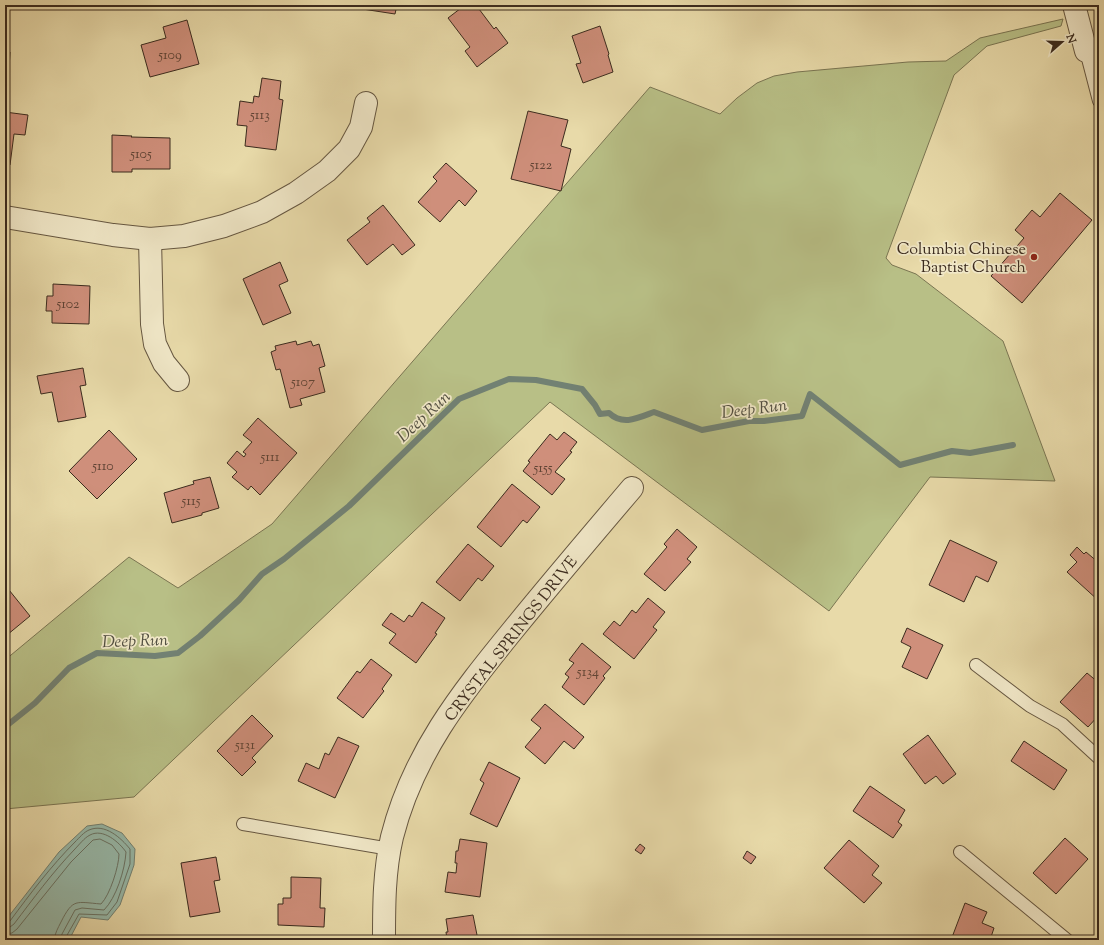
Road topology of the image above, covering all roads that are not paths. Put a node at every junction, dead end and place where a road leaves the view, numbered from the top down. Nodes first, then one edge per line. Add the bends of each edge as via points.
1 (1074, 5) edge
2 (1086, 51) joint
3 (1099, 101) edge
4 (366, 103) dead end
5 (5, 217) edge
6 (150, 239) junction
7 (178, 380) dead end
8 (632, 488) dead end
9 (976, 665) dead end
10 (1099, 758) edge
11 (243, 824) dead end
12 (390, 849) junction
13 (960, 852) dead end
14 (384, 940) edge
15 (1067, 940) edge

1 - 2 street
2 - 3 lane
4 - 6 street via 361,127 348,149 327,171 296,193 262,212 224,226 184,236
5 - 6 street
6 - 7 street via 152,324 155,344 164,363
8 - 12 street, CRYSTAL SPRINGS DRIVE via 538,598 448,713 415,773
9 - 10 lane via 1030,706 1062,724
11 - 12 lane
12 - 14 street, CRYSTAL SPRINGS DRIVE via 384,905
13 - 15 lane

